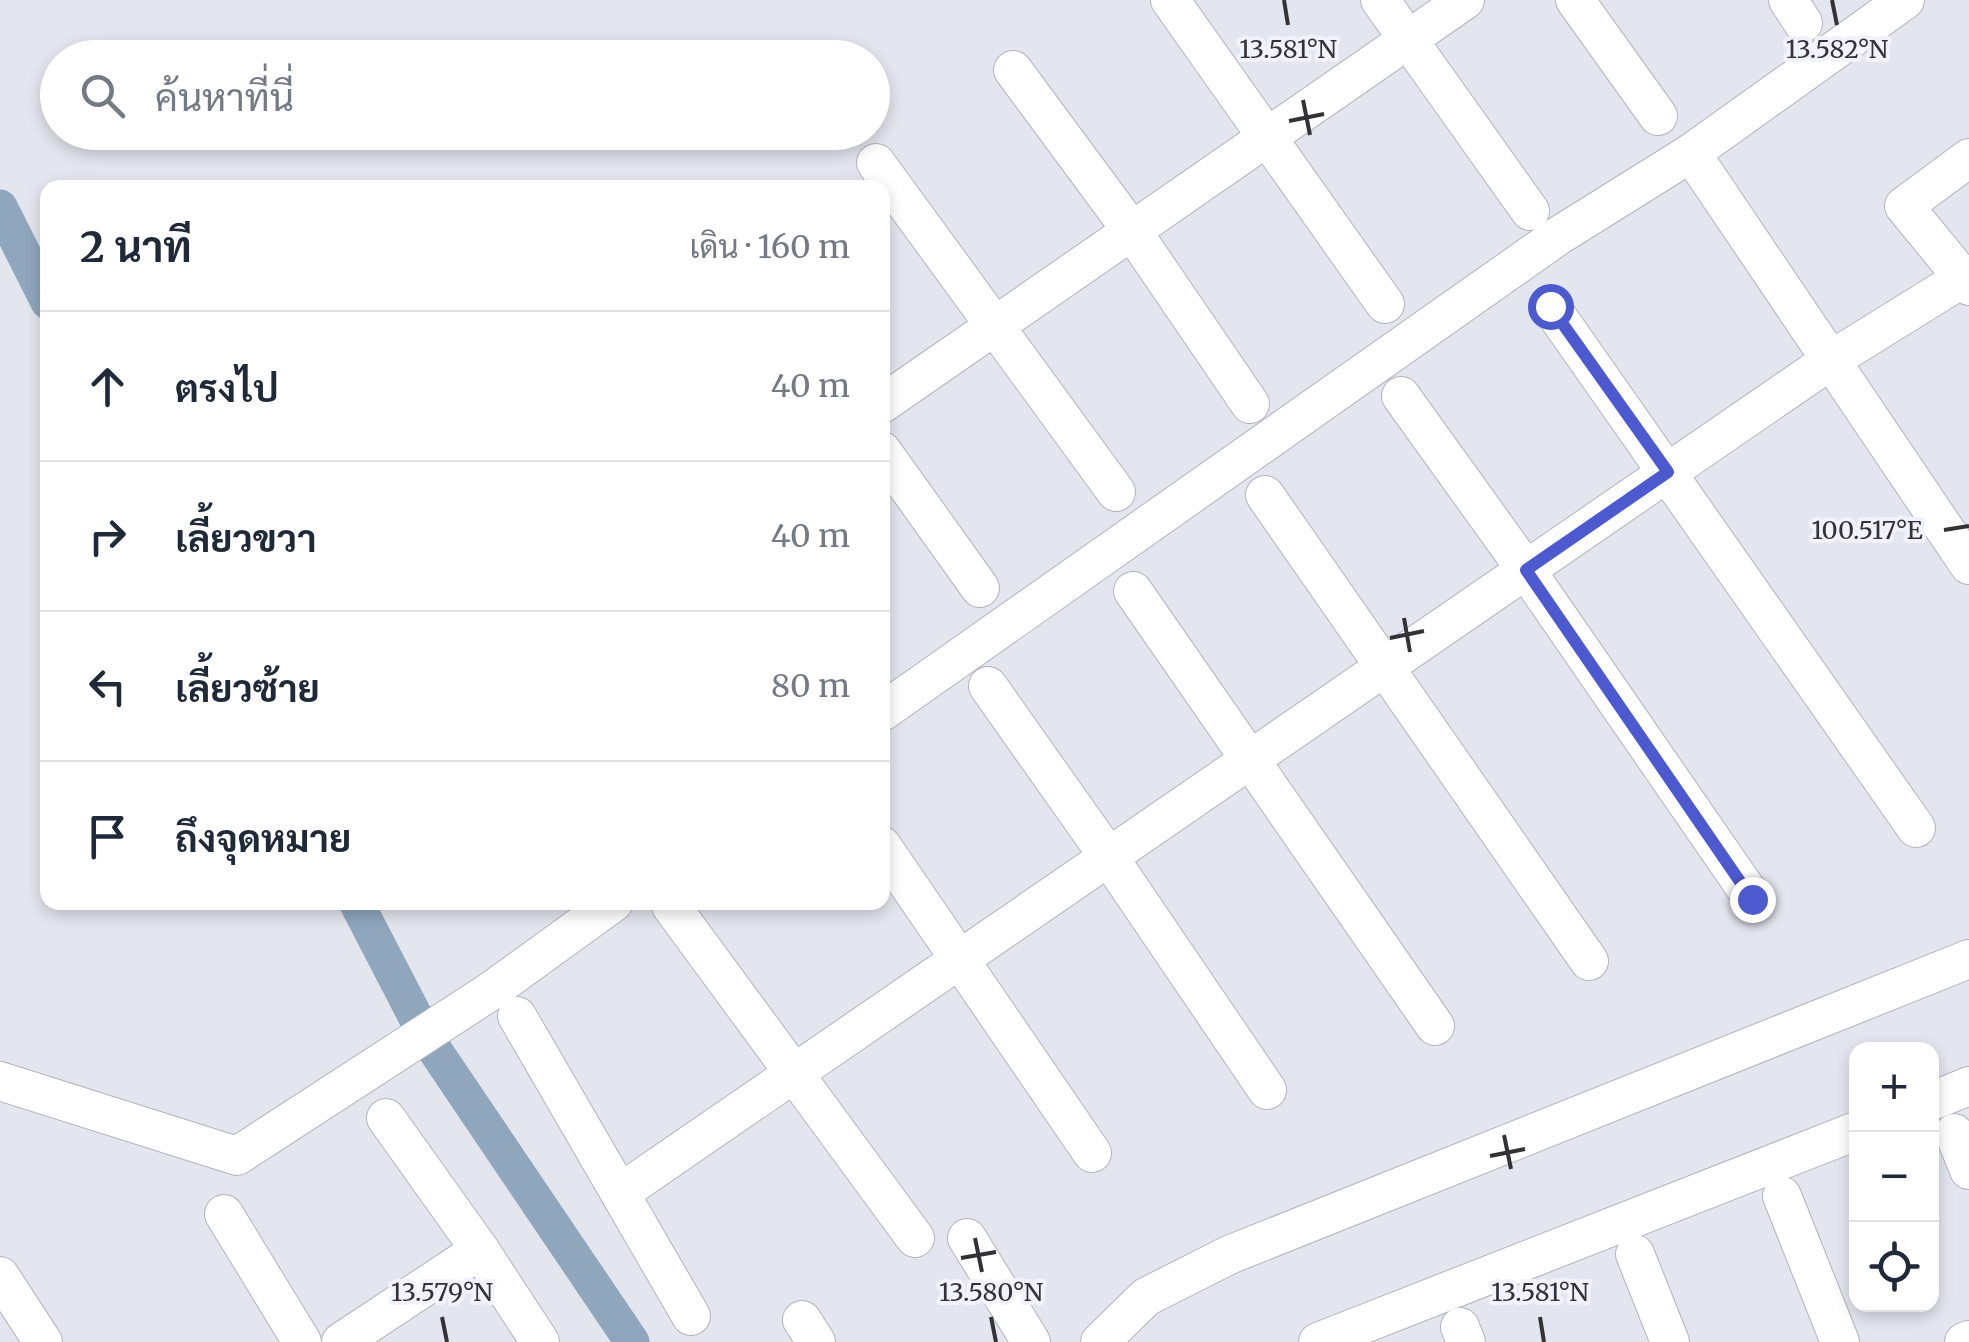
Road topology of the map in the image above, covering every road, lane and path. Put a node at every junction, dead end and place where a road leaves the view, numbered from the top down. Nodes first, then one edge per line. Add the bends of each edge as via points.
1 (1170, 0) edge
2 (1380, 0) edge
3 (1465, 0) edge
4 (1575, 0) edge
5 (1905, 0) edge
6 (1409, 40) junction
7 (1014, 70) dead end
8 (1658, 116) dead end
9 (1267, 137) junction
10 (1691, 153) junction
11 (1969, 158) edge
12 (876, 164) dead end
13 (888, 180) edge
14 (890, 183) edge
15 (1530, 211) dead end
16 (1132, 231) junction
17 (1966, 282) edge
18 (1386, 304) dead end
19 (1550, 306) dead end
20 (996, 325) junction
21 (1831, 360) junction
22 (1400, 396) dead end
23 (890, 398) edge
24 (1250, 404) dead end
25 (890, 463) edge
26 (1668, 472) junction
27 (1116, 492) dead end
28 (1265, 495) dead end
29 (1969, 565) edge
30 (1526, 570) junction
31 (980, 588) dead end
32 (1133, 592) dead end
33 (1384, 666) junction
34 (988, 686) dead end
35 (890, 706) edge
36 (1251, 758) junction
37 (1916, 828) dead end
38 (1108, 856) junction
39 (890, 857) edge
40 (1752, 899) dead end
41 (603, 910) edge
42 (674, 910) edge
43 (960, 957) junction
44 (1969, 959) edge
45 (1589, 961) dead end
46 (517, 1016) dead end
47 (1435, 1026) dead end
48 (793, 1071) junction
49 (0, 1081) edge
50 (1969, 1086) edge
51 (1266, 1090) dead end
52 (1939, 1098) edge
53 (386, 1118) dead end
54 (1853, 1132) edge
55 (1954, 1132) dead end
56 (1092, 1153) dead end
57 (1969, 1170) edge
58 (620, 1193) junction
59 (1782, 1196) dead end
60 (224, 1214) dead end
61 (915, 1238) dead end
62 (967, 1238) dead end
63 (480, 1250) junction
64 (1635, 1254) dead end
65 (0, 1276) edge
66 (691, 1316) dead end
67 (42, 1342) edge
68 (302, 1342) edge
69 (341, 1342) edge
70 (540, 1342) edge
71 (1031, 1342) edge
72 (1100, 1342) edge
73 (1318, 1342) edge
74 (1670, 1342) edge
75 (1840, 1342) edge

1 - 9 street
2 - 6 street
3 - 6 street
4 - 8 street
5 - 10 street
6 - 9 street
6 - 15 street
7 - 16 street
9 - 16 street
9 - 18 street
10 - 21 street
10 - 35 street via 1558,236
11 - 17 street via 1904,206
12 - 13 street
14 - 20 street
16 - 20 street
16 - 24 street
17 - 21 street
19 - 26 street
20 - 23 street
20 - 27 street
21 - 26 street
21 - 29 street
22 - 30 street
25 - 31 street
26 - 30 street
26 - 37 street
28 - 33 street
30 - 33 street
30 - 40 street
32 - 36 street
33 - 36 street
33 - 45 street
34 - 38 street
36 - 38 street
36 - 47 street
38 - 43 street
38 - 51 street
39 - 43 street
41 - 49 street via 237,1156
42 - 48 street
43 - 48 street
43 - 56 street
44 - 72 street via 1230,1254 1146,1296
46 - 58 street
48 - 58 street
48 - 61 street
50 - 52 street
53 - 63 street
54 - 73 street
55 - 57 street
58 - 66 street
59 - 75 street
60 - 68 street
62 - 71 street
63 - 69 street
63 - 70 street
64 - 74 street
65 - 67 street

